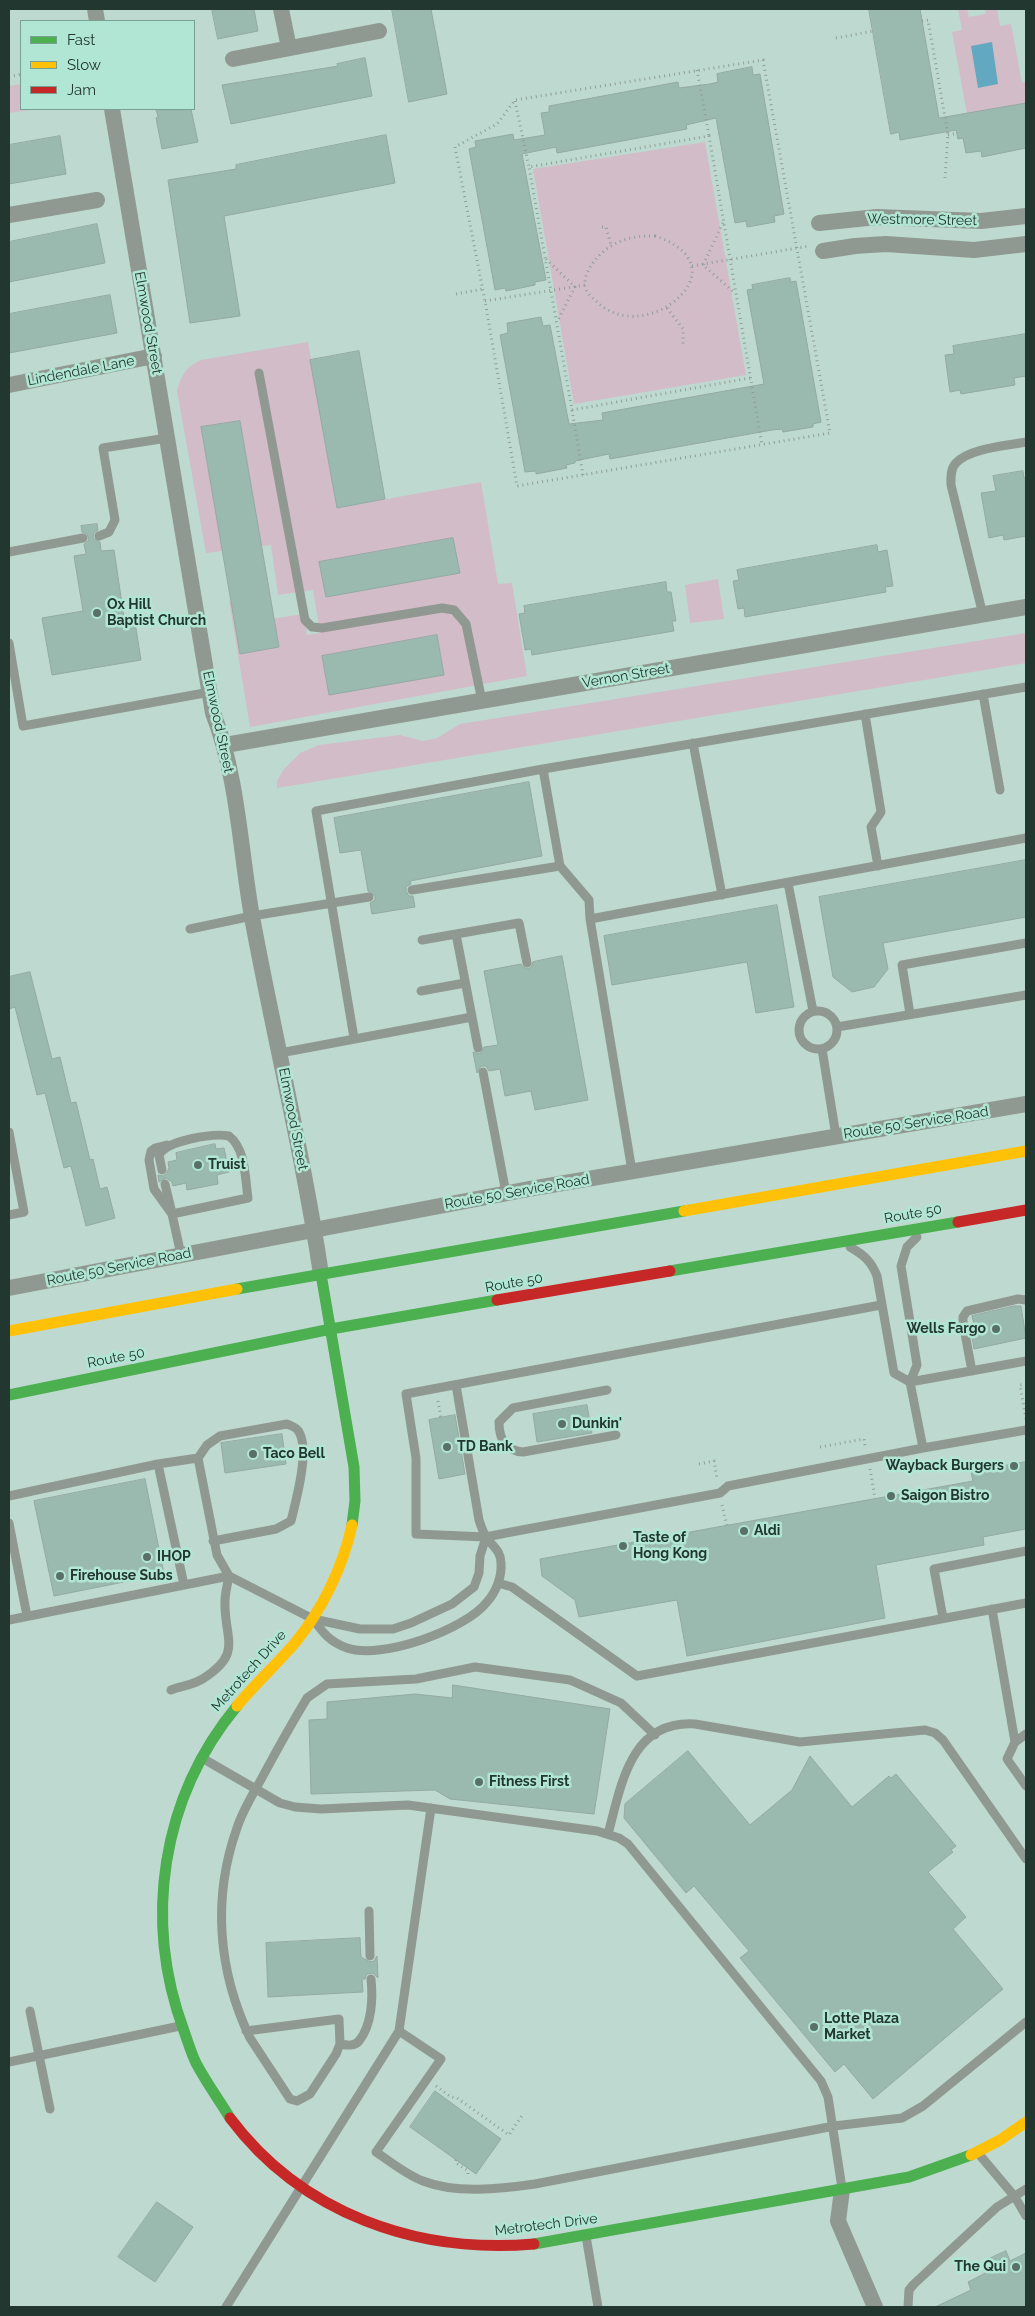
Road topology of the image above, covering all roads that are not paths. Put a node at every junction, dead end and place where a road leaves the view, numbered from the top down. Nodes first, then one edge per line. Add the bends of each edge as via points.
1 (281, 9) edge
2 (379, 32) dead end
3 (289, 48) junction
4 (233, 59) dead end
5 (112, 110) edge
6 (97, 200) dead end
7 (9, 215) edge
8 (1026, 216) edge
9 (819, 223) dead end
10 (1026, 244) edge
11 (820, 248) road end
12 (154, 356) junction
13 (259, 373) dead end
14 (9, 385) edge
15 (167, 438) junction
16 (1026, 442) edge
17 (99, 536) dead end
18 (83, 538) dead end
19 (9, 552) edge
20 (1026, 608) edge
21 (983, 615) junction
22 (9, 643) edge
23 (1026, 687) edge
24 (210, 692) junction
25 (983, 694) junction
26 (482, 701) junction
27 (864, 714) junction
28 (693, 743) junction
29 (225, 745) junction
30 (542, 769) junction
31 (1000, 790) dead end
32 (1026, 838) edge
33 (560, 866) junction
34 (878, 866) junction
35 (788, 883) junction
36 (412, 890) dead end
37 (722, 895) junction
38 (369, 897) dead end
39 (332, 903) junction
40 (252, 916) junction
41 (590, 919) junction
42 (190, 929) dead end
43 (456, 934) junction
44 (422, 940) dead end
45 (1026, 942) edge
46 (527, 963) dead end
47 (465, 983) junction
48 (421, 991) dead end
49 (1026, 995) edge
50 (814, 1011) junction
51 (910, 1014) junction
52 (472, 1017) junction
53 (837, 1027) junction
54 (354, 1038) junction
55 (478, 1048) dead end
56 (822, 1049) junction
57 (280, 1052) junction
58 (483, 1072) dead end
59 (1026, 1104) edge
60 (9, 1132) edge
61 (836, 1136) junction
62 (170, 1144) junction
63 (1026, 1151) edge
64 (162, 1170) dead end
65 (632, 1171) junction
66 (165, 1184) dead end
67 (506, 1193) junction
68 (1026, 1210) edge
69 (172, 1214) junction
70 (9, 1215) edge
71 (926, 1228) junction
72 (314, 1230) junction
73 (841, 1242) junction
74 (180, 1255) junction
75 (321, 1274) junction
76 (9, 1288) edge
77 (1026, 1300) edge
78 (881, 1305) junction
79 (331, 1329) junction
80 (9, 1331) edge
81 (1026, 1361) edge
82 (972, 1371) junction
83 (910, 1382) junction
84 (456, 1385) junction
85 (607, 1390) dead end
86 (9, 1395) edge
87 (1026, 1430) edge
88 (616, 1434) dead end
89 (923, 1448) junction
90 (198, 1458) junction
91 (158, 1464) junction
92 (9, 1496) edge
93 (9, 1523) edge
94 (486, 1537) junction
95 (213, 1541) junction
96 (1026, 1551) edge
97 (229, 1576) junction
98 (498, 1582) junction
99 (184, 1585) junction
100 (1026, 1603) edge
101 (992, 1609) junction
102 (27, 1616) junction
103 (943, 1618) junction
104 (313, 1619) junction
105 (9, 1620) edge
106 (170, 1690) dead end
107 (1026, 1734) edge
108 (655, 1735) junction
109 (1015, 1742) junction
110 (201, 1758) junction
111 (1026, 1786) edge
112 (256, 1789) junction
113 (431, 1808) junction
114 (608, 1834) junction
115 (1026, 1859) edge
116 (369, 1911) dead end
117 (370, 1956) dead end
118 (371, 1979) dead end
119 (30, 2010) dead end
120 (1026, 2022) edge
121 (180, 2026) junction
122 (246, 2031) junction
123 (399, 2031) junction
124 (340, 2044) junction
125 (40, 2056) junction
126 (9, 2062) edge
127 (50, 2109) dead end
128 (1026, 2122) edge
129 (834, 2126) junction
130 (977, 2152) junction
131 (301, 2186) junction
132 (842, 2190) junction
133 (1026, 2190) edge
134 (1015, 2197) junction
135 (1026, 2216) edge
136 (586, 2236) junction
137 (226, 2307) edge
138 (598, 2307) edge
139 (874, 2307) edge
140 (908, 2307) edge

1 - 3 street
2 - 3 street
3 - 4 street
5 - 12 street, Elmwood Street
6 - 7 street
8 - 9 street, Westmore Street via 980,221 877,216
10 - 11 street, Westmore Street via 974,250 886,244
12 - 14 street, Lindendale Lane
12 - 15 street, Elmwood Street
13 - 26 lane via 305,620 312,627 322,628 442,608 454,610 466,624
15 - 17 lane via 103,448 115,520 109,532
15 - 24 street, Elmwood Street
16 - 21 lane via 974,452 955,464 951,473 951,485
18 - 19 lane
20 - 21 street, Vernon Street
21 - 26 street, Vernon Street
22 - 24 lane via 23,726
23 - 25 lane
24 - 29 street, Elmwood Street via 213,713
25 - 27 lane
25 - 31 lane
26 - 29 street, Vernon Street
27 - 28 lane
27 - 34 lane via 881,812 871,827
28 - 30 lane
28 - 37 lane
29 - 40 street, Elmwood Street
30 - 33 lane
30 - 39 lane via 316,811
32 - 34 lane
33 - 36 lane
33 - 41 lane via 589,900
34 - 35 lane
35 - 37 lane
35 - 50 lane
37 - 41 lane
38 - 39 lane
39 - 40 lane
39 - 54 lane
40 - 42 lane
40 - 57 street, Elmwood Street
41 - 65 lane
43 - 44 lane
43 - 46 lane via 519,923
43 - 47 lane
45 - 51 lane via 902,965
47 - 48 lane
47 - 52 lane
49 - 51 lane
50 - 53 lane via 829,1014
50 - 56 lane via 800,1022 800,1036 809,1047
51 - 53 lane
52 - 54 lane
52 - 55 lane
53 - 56 lane via 831,1044
54 - 57 lane
56 - 61 lane
57 - 72 street, Elmwood Street
58 - 67 lane
59 - 61 street, Route 50 Service Road
60 - 70 lane via 24,1212
61 - 65 street, Route 50 Service Road
62 - 64 lane via 159,1155
62 - 69 lane via 151,1151 149,1160 154,1190
62 - 69 lane via 206,1136 229,1136 238,1144 248,1198
63 - 75 main road
65 - 67 street, Route 50 Service Road
66 - 69 lane
67 - 72 street, Route 50 Service Road
68 - 71 main road, Route 50
69 - 74 lane
71 - 73 main road, Route 50
71 - 83 lane via 907,1247 901,1266 917,1365
72 - 74 street, Route 50 Service Road
72 - 75 street, Elmwood Street
73 - 78 lane via 871,1262 877,1276
73 - 79 main road, Route 50
74 - 76 street, Route 50 Service Road
75 - 79 main road, Metrotech Drive
75 - 80 main road
77 - 82 lane via 967,1311 963,1323
78 - 83 lane via 894,1373
78 - 84 lane
79 - 86 main road, Route 50
79 - 104 main road, Metrotech Drive via 352,1456 354,1506 343,1557
81 - 82 lane
82 - 83 lane
83 - 89 lane
84 - 94 lane via 479,1520
84 - 94 lane via 406,1394 416,1458 416,1534
85 - 88 lane via 513,1408 499,1422 499,1432 513,1452
87 - 89 lane
89 - 94 lane via 728,1486 720,1493 696,1498
90 - 91 lane
90 - 95 lane
90 - 95 lane via 207,1445 220,1436 287,1424 295,1427 301,1437 304,1459 291,1520 276,1529
91 - 92 lane
91 - 99 lane
93 - 102 lane
94 - 98 lane via 499,1552 502,1562
94 - 104 lane via 474,1587 430,1616 392,1629 360,1629
95 - 97 lane via 216,1556
96 - 103 lane via 934,1568
97 - 99 lane
97 - 104 lane
97 - 106 lane via 225,1596 230,1636 227,1655 203,1679
98 - 103 lane via 512,1588 637,1676
98 - 104 lane via 488,1602 477,1612 444,1630 397,1648 362,1651 348,1648 328,1639
99 - 102 lane
100 - 101 lane
101 - 103 lane
101 - 109 lane
102 - 105 lane
104 - 110 main road, Metrotech Drive via 236,1706
107 - 109 lane
108 - 112 lane via 620,1703 570,1680 475,1667 416,1679 327,1684 307,1698
108 - 114 lane via 640,1746 626,1768
108 - 115 lane via 664,1727 680,1723 800,1742 925,1730 935,1733
109 - 111 lane via 1007,1759
110 - 112 lane
110 - 121 main road, Metrotech Drive via 176,1817 160,1895 162,1947
112 - 113 lane via 280,1803 295,1807 408,1805
112 - 122 lane via 237,1827 224,1871 221,1914 225,1966
113 - 114 lane
113 - 123 lane
114 - 129 lane via 628,1844 820,2081 828,2097
116 - 117 lane
118 - 124 lane via 367,2025 358,2042 350,2046
119 - 125 lane
120 - 129 lane via 923,2106 902,2118
121 - 125 lane
121 - 131 main road, Metrotech Drive via 202,2075 232,2122 272,2163
122 - 124 lane via 339,2019
122 - 124 lane via 278,2084 290,2099 297,2101 310,2094
123 - 129 lane via 441,2059 376,2152 422,2181 458,2188 535,2184
123 - 131 lane
125 - 126 lane
125 - 127 lane
128 - 130 main road, Metrotech Drive
129 - 132 lane
130 - 132 main road, Metrotech Drive via 928,2172
130 - 134 lane
131 - 136 main road, Metrotech Drive via 369,2223 426,2240 486,2247 546,2243
131 - 137 lane
132 - 136 main road, Metrotech Drive
132 - 139 street via 838,2221
133 - 134 lane
134 - 135 lane
134 - 140 lane via 997,2207 914,2284 907,2299
136 - 138 lane

